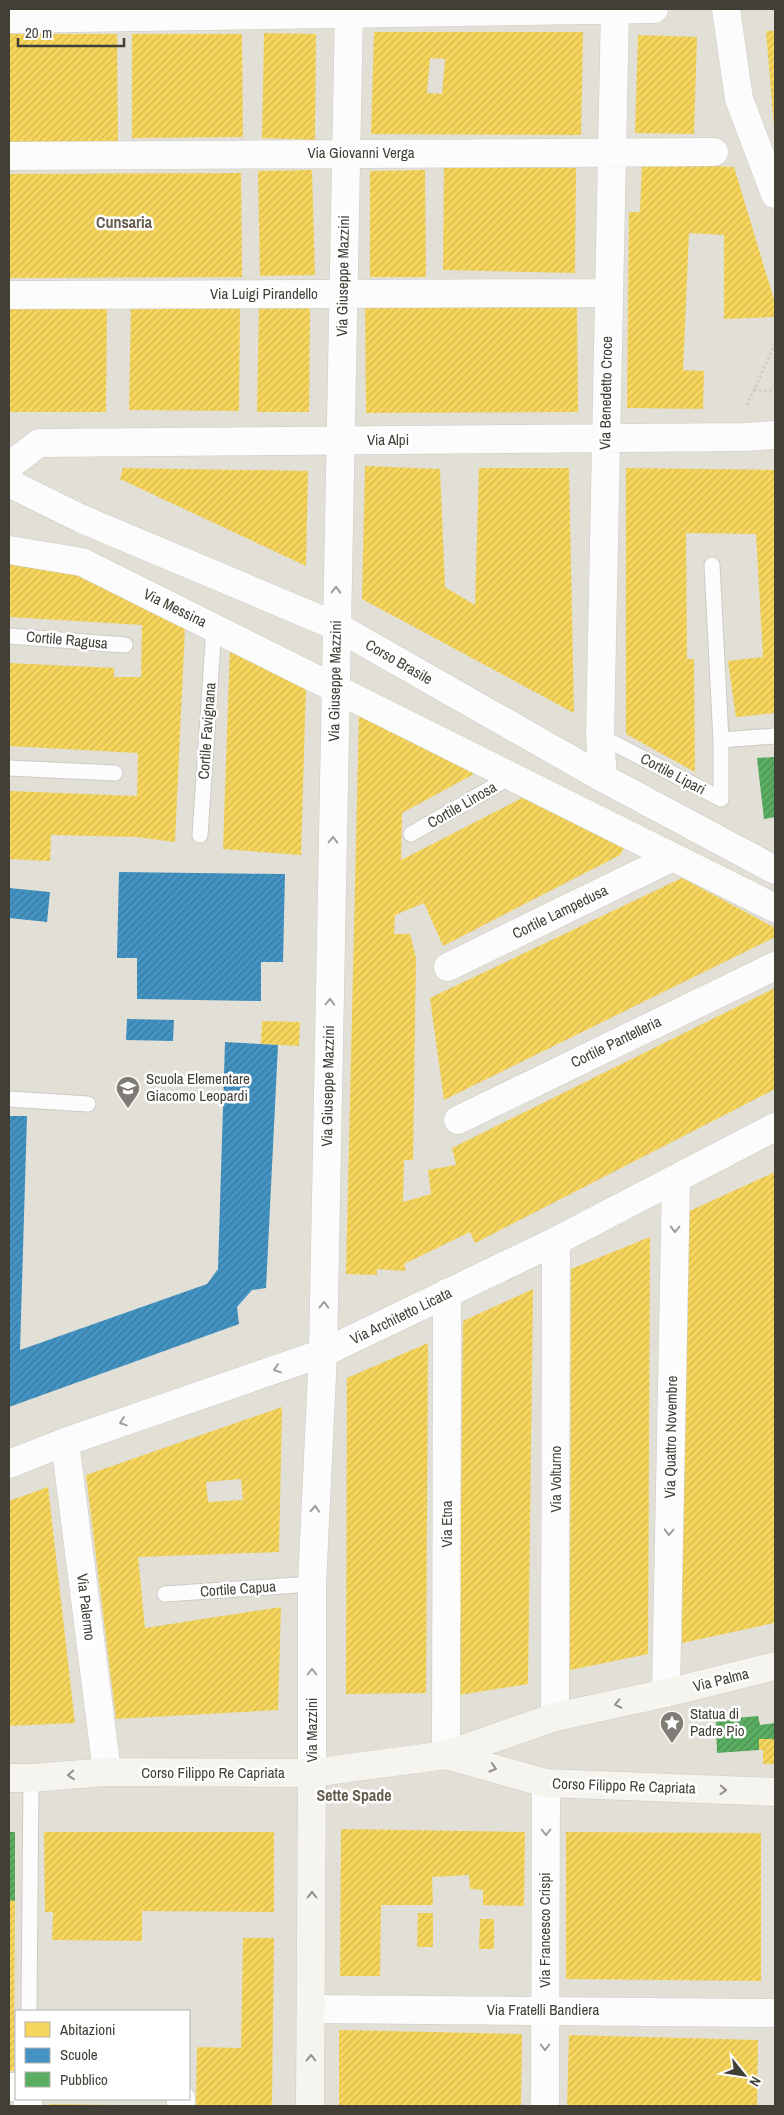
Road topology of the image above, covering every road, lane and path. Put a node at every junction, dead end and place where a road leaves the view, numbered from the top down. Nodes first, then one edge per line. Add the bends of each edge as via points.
1 (615, 9) edge
2 (654, 9) edge
3 (726, 9) edge
4 (349, 12) edge
5 (9, 19) edge
6 (612, 151) junction
7 (346, 152) junction
8 (714, 152) dead end
9 (9, 156) edge
10 (775, 194) edge
11 (608, 293) junction
12 (343, 294) junction
13 (9, 296) edge
14 (775, 344) edge
15 (754, 390) junction
16 (775, 391) edge
17 (775, 435) edge
18 (744, 437) junction
19 (605, 438) junction
20 (340, 440) junction
21 (9, 466) edge
22 (9, 483) edge
23 (9, 550) edge
24 (712, 565) dead end
25 (336, 626) junction
26 (214, 627) junction
27 (9, 636) edge
28 (125, 645) dead end
29 (336, 687) junction
30 (600, 736) junction
31 (775, 736) edge
32 (721, 740) junction
33 (9, 768) edge
34 (115, 773) dead end
35 (512, 776) junction
36 (603, 778) junction
37 (411, 834) dead end
38 (200, 835) dead end
39 (673, 857) junction
40 (775, 870) edge
41 (775, 908) edge
42 (775, 966) edge
43 (448, 967) dead end
44 (9, 1099) edge
45 (88, 1104) dead end
46 (458, 1120) dead end
47 (775, 1128) edge
48 (676, 1180) junction
49 (556, 1241) junction
50 (447, 1294) junction
51 (323, 1353) junction
52 (65, 1442) junction
53 (9, 1464) edge
54 (312, 1584) junction
55 (165, 1594) dead end
56 (775, 1666) edge
57 (666, 1693) junction
58 (555, 1717) junction
59 (446, 1755) junction
60 (107, 1772) junction
61 (312, 1773) junction
62 (20, 1778) edge
63 (546, 1783) junction
64 (775, 1792) edge
65 (311, 2009) junction
66 (29, 2010) edge
67 (545, 2010) junction
68 (775, 2013) edge
69 (310, 2106) edge
70 (545, 2106) edge

1 - 2 street
1 - 4 street
1 - 6 street, Via Benedetto Croce
3 - 10 street via 739,100
4 - 5 street
4 - 7 street, Via Giuseppe Mazzini
6 - 7 street, Via Giovanni Verga
6 - 8 street, Via Giovanni Verga
6 - 11 street, Via Benedetto Croce
7 - 9 street, Via Giovanni Verga
7 - 12 street, Via Giuseppe Mazzini
11 - 12 street, Via Luigi Pirandello
11 - 19 street, Via Benedetto Croce
12 - 13 street, Via Luigi Pirandello
12 - 20 street, Via Giuseppe Mazzini
14 - 15 path
15 - 16 path
15 - 18 path via 745,409
17 - 18 street, Via Alpi
18 - 19 street, Via Alpi
19 - 20 street, Via Alpi
19 - 30 street, Via Benedetto Croce
20 - 21 street, Via Alpi via 39,443
25 -> 20 street, Via Giuseppe Mazzini
22 - 25 street, Corso Brasile via 82,519
23 - 26 street, Via Messina via 82,562
24 - 32 lane, Cortile Lipari
25 - 29 street, Via Giuseppe Mazzini
25 - 36 street, Corso Brasile
26 - 29 street, Via Messina
26 - 38 lane, Cortile Favignana
27 - 28 lane, Cortile Ragusa
29 - 35 street
51 -> 29 street, Via Giuseppe Mazzini
30 - 32 lane, Cortile Lipari via 720,799
30 - 36 street, Via Benedetto Croce
31 - 32 lane
33 - 34 lane
35 - 37 lane, Cortile Linosa
35 - 39 street
36 - 40 street, Corso Brasile
39 - 41 street
39 - 43 street, Cortile Lampedusa
42 - 46 street, Cortile Pantelleria
44 - 45 lane
47 - 48 street, Via Architetto Licata
48 - 49 street, Via Architetto Licata
48 -> 57 street, Via Quattro Novembre
49 - 50 street, Via Architetto Licata
49 - 58 street, Via Volturno
50 - 51 street, Via Architetto Licata
50 - 59 street, Via Etna
51 -> 52 street, Via Architetto Licata
54 -> 51 street, Via Mazzini
52 - 53 street, Via Architetto Licata
52 - 60 street, Via Palermo
54 - 55 lane, Cortile Capua
61 -> 54 street, Via Mazzini
56 - 57 main road, Via Palma
57 -> 58 main road, Corso Filippo Re Capriata
58 - 59 main road, Corso Filippo Re Capriata
59 - 61 main road, Corso Filippo Re Capriata
59 -> 63 main road, Corso Filippo Re Capriata
60 - 61 main road, Corso Filippo Re Capriata
60 -> 62 main road, Corso Filippo Re Capriata
65 -> 61 main road, Via Mazzini
62 - 66 lane
63 -> 64 main road, Corso Filippo Re Capriata
63 -> 67 street, Via Francesco Crispi
65 - 67 street, Via Fratelli Bandiera
69 -> 65 main road, Via Mazzini
67 - 68 street, Via Fratelli Bandiera
67 -> 70 street, Via Francesco Crispi

